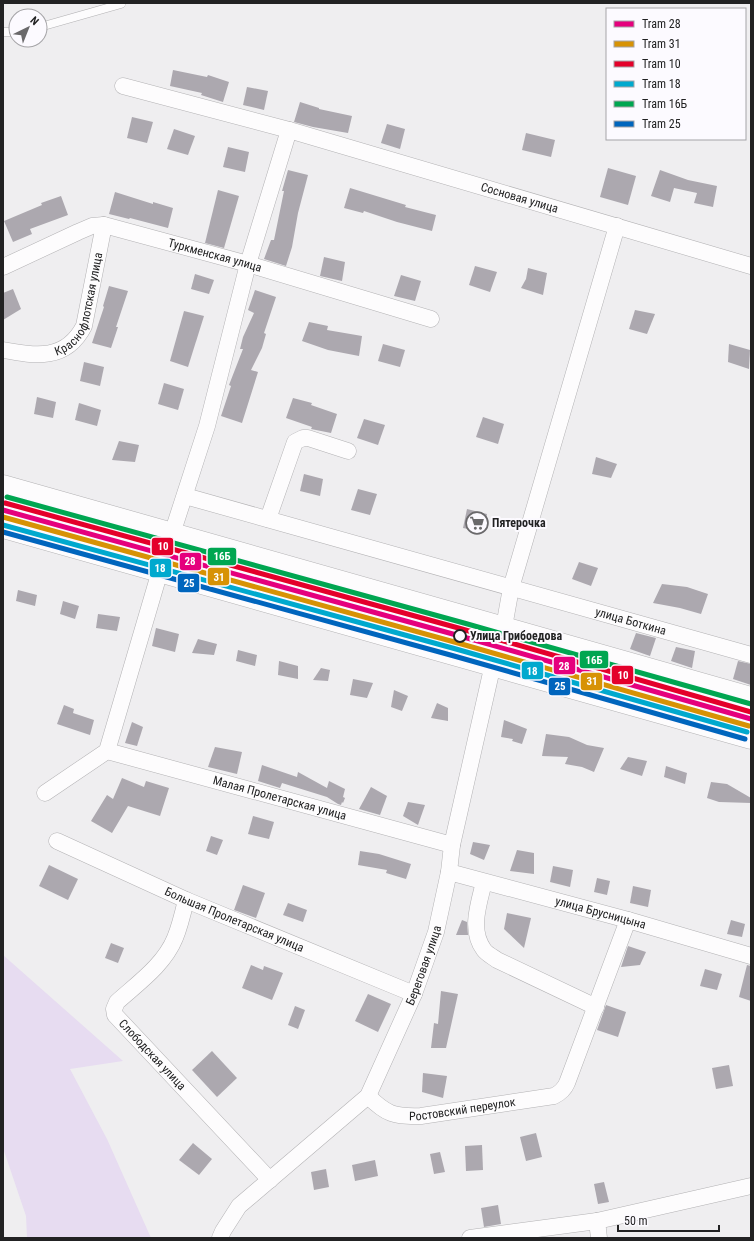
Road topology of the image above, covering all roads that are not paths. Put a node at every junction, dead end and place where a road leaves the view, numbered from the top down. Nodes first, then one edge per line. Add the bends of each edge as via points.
1 (121, 4) dead end
2 (48, 25) edge
3 (123, 86) dead end
4 (288, 130) junction
5 (104, 225) junction
6 (617, 226) junction
7 (248, 264) junction
8 (751, 266) edge
9 (3, 267) edge
10 (431, 319) dead end
11 (3, 350) edge
12 (348, 451) dead end
13 (3, 486) edge
14 (185, 496) junction
15 (268, 519) junction
16 (3, 527) edge
17 (173, 534) junction
18 (160, 571) junction
19 (511, 588) junction
20 (504, 627) junction
21 (751, 655) edge
22 (493, 664) junction
23 (751, 698) edge
24 (751, 738) edge
25 (107, 751) junction
26 (46, 793) dead end
27 (57, 840) dead end
28 (452, 845) junction
29 (449, 872) junction
30 (484, 882) junction
31 (186, 900) junction
32 (628, 920) junction
33 (751, 956) edge
34 (414, 994) junction
35 (596, 1007) junction
36 (368, 1096) junction
37 (270, 1180) junction
38 (751, 1186) edge
39 (598, 1221) junction
40 (220, 1238) edge
41 (470, 1238) edge
42 (599, 1238) edge

1 - 2 lane
3 - 4 street, Сосновая улица
4 - 6 street, Сосновая улица
4 - 7 street
5 - 7 street, Туркменская улица
5 - 9 street, Туркменская улица via 92,226
5 - 11 street, Краснофлотская улица via 80,335 55,353 29,355
6 - 8 street, Сосновая улица
6 - 19 street, Береговая улица
7 - 10 street, Туркменская улица
7 - 14 street via 207,426
12 - 15 street via 308,438 295,442
13 - 17 main road
14 - 15 street, улица Боткина
14 - 17 street
15 - 19 street, улица Боткина
16 - 18 main road
17 - 18 street
17 - 20 main road
18 - 22 main road
18 - 25 street
19 - 20 street, Береговая улица
19 - 21 street, улица Боткина
20 - 22 street, Береговая улица
20 - 23 main road
22 - 24 main road
22 - 28 street, Береговая улица
25 - 26 street
25 - 28 street, Малая Пролетарская улица
27 - 31 street, Большая Пролетарская улица
28 - 29 street, Береговая улица
29 - 30 street, улица Брусницына
29 - 34 street, Береговая улица via 436,932
30 - 32 street, улица Брусницына
30 - 35 street via 476,922 477,937 484,950 497,960
31 - 34 street, Большая Пролетарская улица
31 - 37 street, Слободская улица via 169,951 118,1002 114,1009 115,1015
32 - 33 street, улица Брусницына
32 - 35 street
34 - 36 street, Береговая улица
35 - 36 street, Ростовский переулок via 567,1083 562,1091 554,1096 405,1117 379,1108
36 - 37 street, Береговая улица
37 - 40 street, Береговая улица via 239,1206
38 - 39 street
39 - 41 street
39 - 42 street

